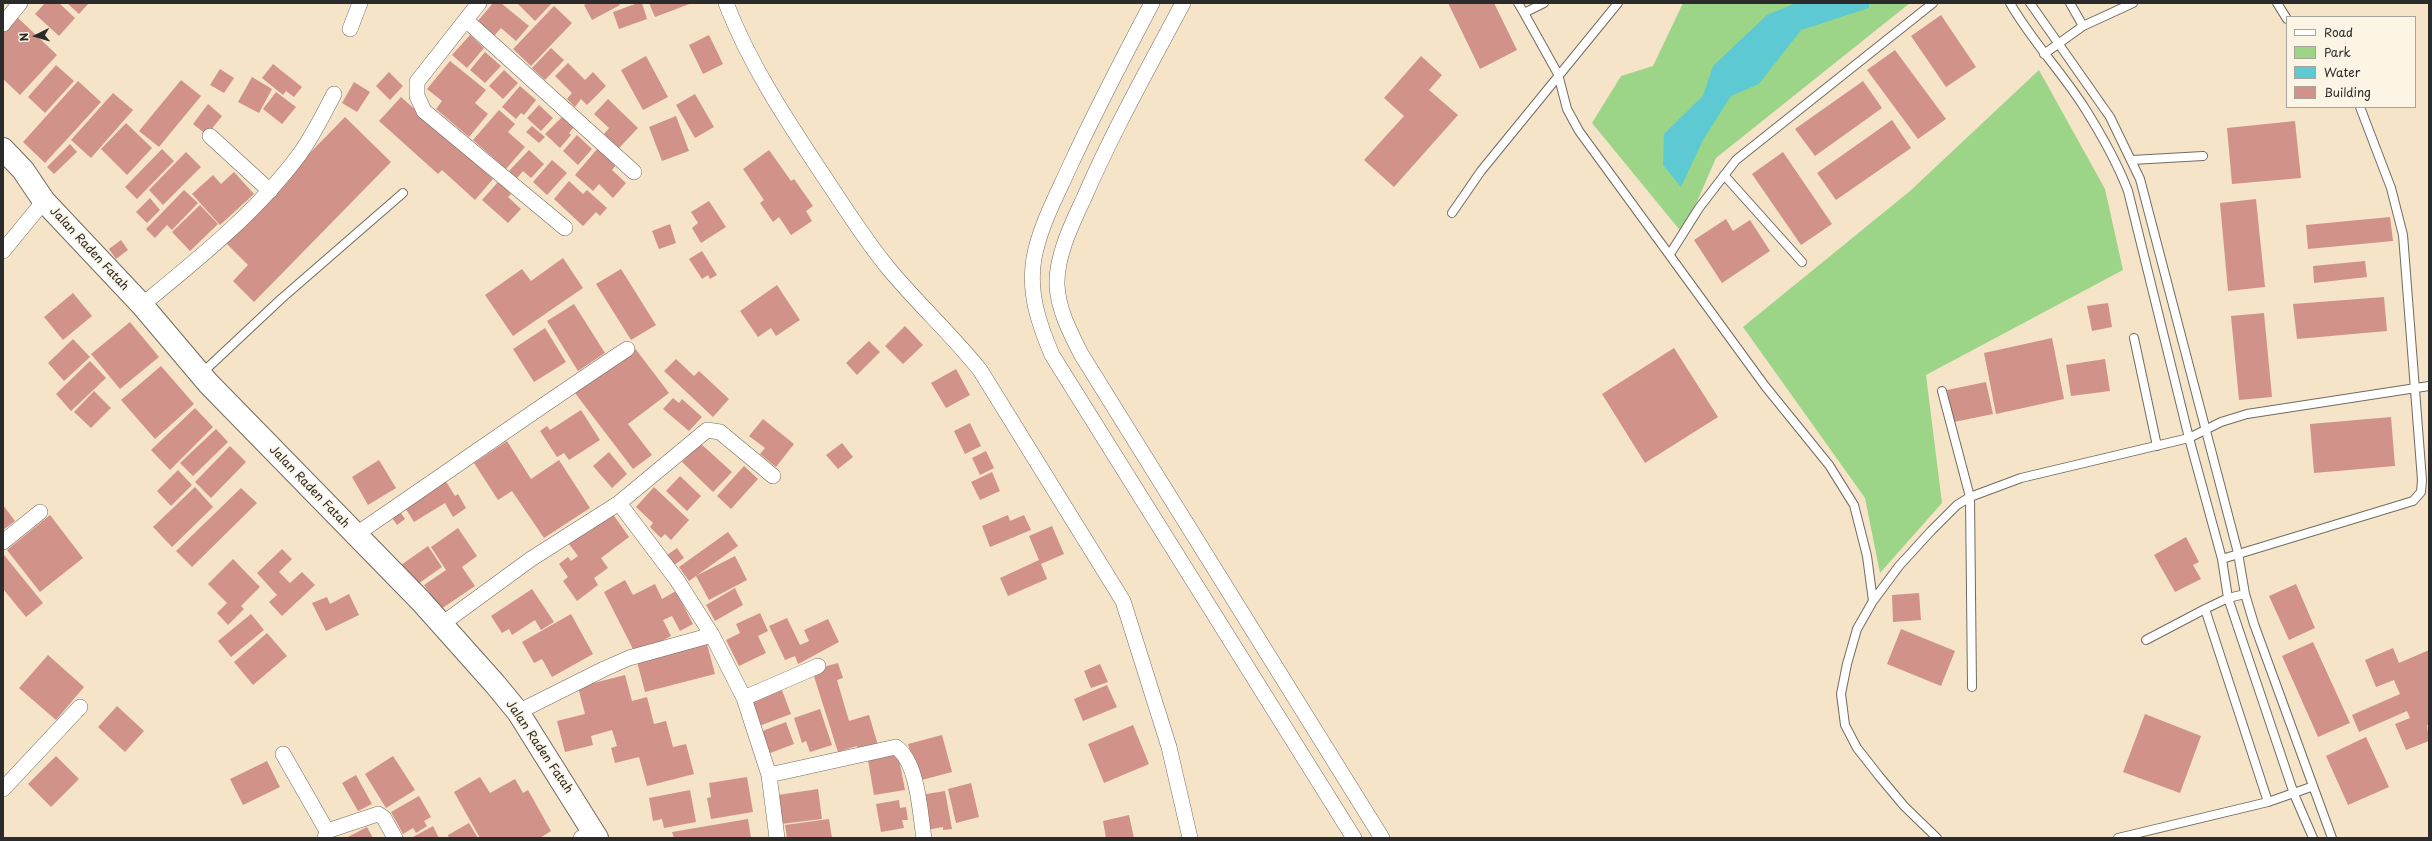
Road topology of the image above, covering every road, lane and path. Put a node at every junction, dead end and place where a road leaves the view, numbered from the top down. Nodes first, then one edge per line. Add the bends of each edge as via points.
1 (20, 3) edge
2 (360, 3) edge
3 (479, 3) edge
4 (726, 3) edge
5 (1152, 3) edge
6 (1183, 3) edge
7 (1518, 3) edge
8 (1544, 3) edge
9 (1618, 3) edge
10 (1933, 3) edge
11 (2010, 3) edge
12 (2030, 3) edge
13 (2070, 3) edge
14 (2133, 3) edge
15 (2276, 3) edge
16 (1524, 13) junction
17 (2286, 18) edge
18 (467, 21) junction
19 (3, 24) edge
20 (2084, 26) junction
21 (350, 29) dead end
22 (2058, 42) junction
23 (2044, 54) junction
24 (1558, 74) junction
25 (334, 94) dead end
26 (2360, 108) edge
27 (210, 136) dead end
28 (3, 149) edge
29 (2203, 156) dead end
30 (2132, 160) junction
31 (634, 172) dead end
32 (1724, 175) junction
33 (270, 190) junction
34 (403, 193) dead end
35 (44, 201) junction
36 (1452, 213) dead end
37 (565, 228) dead end
38 (3, 251) edge
39 (1670, 254) junction
40 (1802, 262) dead end
41 (142, 305) junction
42 (2134, 338) dead end
43 (627, 349) dead end
44 (201, 374) junction
45 (2429, 386) edge
46 (2415, 387) junction
47 (1942, 391) dead end
48 (2205, 429) junction
49 (2189, 438) junction
50 (2157, 446) junction
51 (773, 476) dead end
52 (1970, 497) junction
53 (619, 503) junction
54 (40, 512) dead end
55 (355, 535) junction
56 (3, 542) edge
57 (2238, 553) junction
58 (2222, 559) junction
59 (2245, 594) junction
60 (2228, 598) junction
61 (1873, 601) junction
62 (2206, 609) junction
63 (442, 624) junction
64 (712, 635) junction
65 (2146, 640) dead end
66 (818, 666) dead end
67 (1972, 687) dead end
68 (744, 698) junction
69 (80, 707) dead end
70 (518, 712) junction
71 (283, 754) dead end
72 (769, 775) junction
73 (2311, 787) junction
74 (3, 789) edge
75 (2294, 794) junction
76 (2268, 802) junction
77 (326, 834) edge
78 (591, 836) edge
79 (395, 838) edge
80 (777, 838) edge
81 (924, 838) edge
82 (1190, 838) edge
83 (1354, 838) edge
84 (1382, 838) edge
85 (1937, 838) edge
86 (2118, 838) edge
87 (2313, 838) edge
88 (2332, 838) edge

1 - 19 street
2 - 21 street
3 - 18 street
4 - 82 street via 742,44 771,96 862,235 889,269 959,343 980,370 1124,600 1169,747
5 - 83 street via 1096,110 1044,221 1034,259 1033,280 1038,322 1052,355
6 - 84 street via 1108,143 1070,229 1057,284 1061,306 1081,354
7 - 16 lane
8 - 16 lane
9 - 24 lane
10 - 32 lane via 1736,160
11 - 23 lane
12 - 22 lane
13 - 20 lane
14 - 20 lane
15 - 17 lane
16 - 24 lane
18 - 31 street
18 - 37 street via 417,82 417,96 424,111
20 - 22 lane
22 - 23 lane
22 - 30 lane via 2110,117
23 - 49 lane via 2084,106 2119,169 2128,191
24 - 36 lane via 1481,171
24 - 39 lane via 1567,109 1579,131
25 - 33 street via 300,154
26 - 46 lane via 2399,215
27 - 33 street
28 - 35 highway, Jalan Raden Fatah via 23,170
29 - 30 lane
30 - 48 lane via 2151,214
32 - 39 lane
32 - 40 lane
33 - 41 street via 209,249
34 - 44 lane via 281,299
35 - 38 street
35 - 41 highway, Jalan Raden Fatah
39 - 61 lane via 1766,386 1829,465 1854,505 1867,556
41 - 44 highway, Jalan Raden Fatah
42 - 50 lane
43 - 55 street
44 - 55 highway, Jalan Raden Fatah
45 - 46 lane
46 - 48 lane via 2247,414
46 - 57 lane via 2422,480 2421,492 2413,501
47 - 52 lane
48 - 49 lane
48 - 57 lane
49 - 50 lane
49 - 58 lane
50 - 52 lane via 2021,478
51 - 53 street via 720,432 707,430
52 - 61 lane via 1957,505 1931,531
52 - 67 lane
53 - 63 street via 526,562
53 - 64 street via 678,580
54 - 56 street
55 - 63 highway, Jalan Raden Fatah
57 - 58 lane
57 - 59 lane
58 - 60 lane
59 - 60 lane
59 - 73 lane
60 - 62 lane
60 - 75 lane
61 - 85 lane via 1857,629 1847,664 1841,694 1845,724 1857,748 1879,776 1904,806
62 - 65 lane
62 - 76 lane
63 - 70 highway, Jalan Raden Fatah
64 - 68 street
64 - 70 street via 629,658
66 - 68 street
68 - 72 street
69 - 74 street
70 - 78 highway, Jalan Raden Fatah
71 - 77 street
72 - 80 street
72 - 81 street via 896,747 910,766
73 - 75 lane
73 - 88 lane
75 - 76 lane
75 - 87 lane
76 - 86 lane
77 - 79 street via 378,814 384,818

